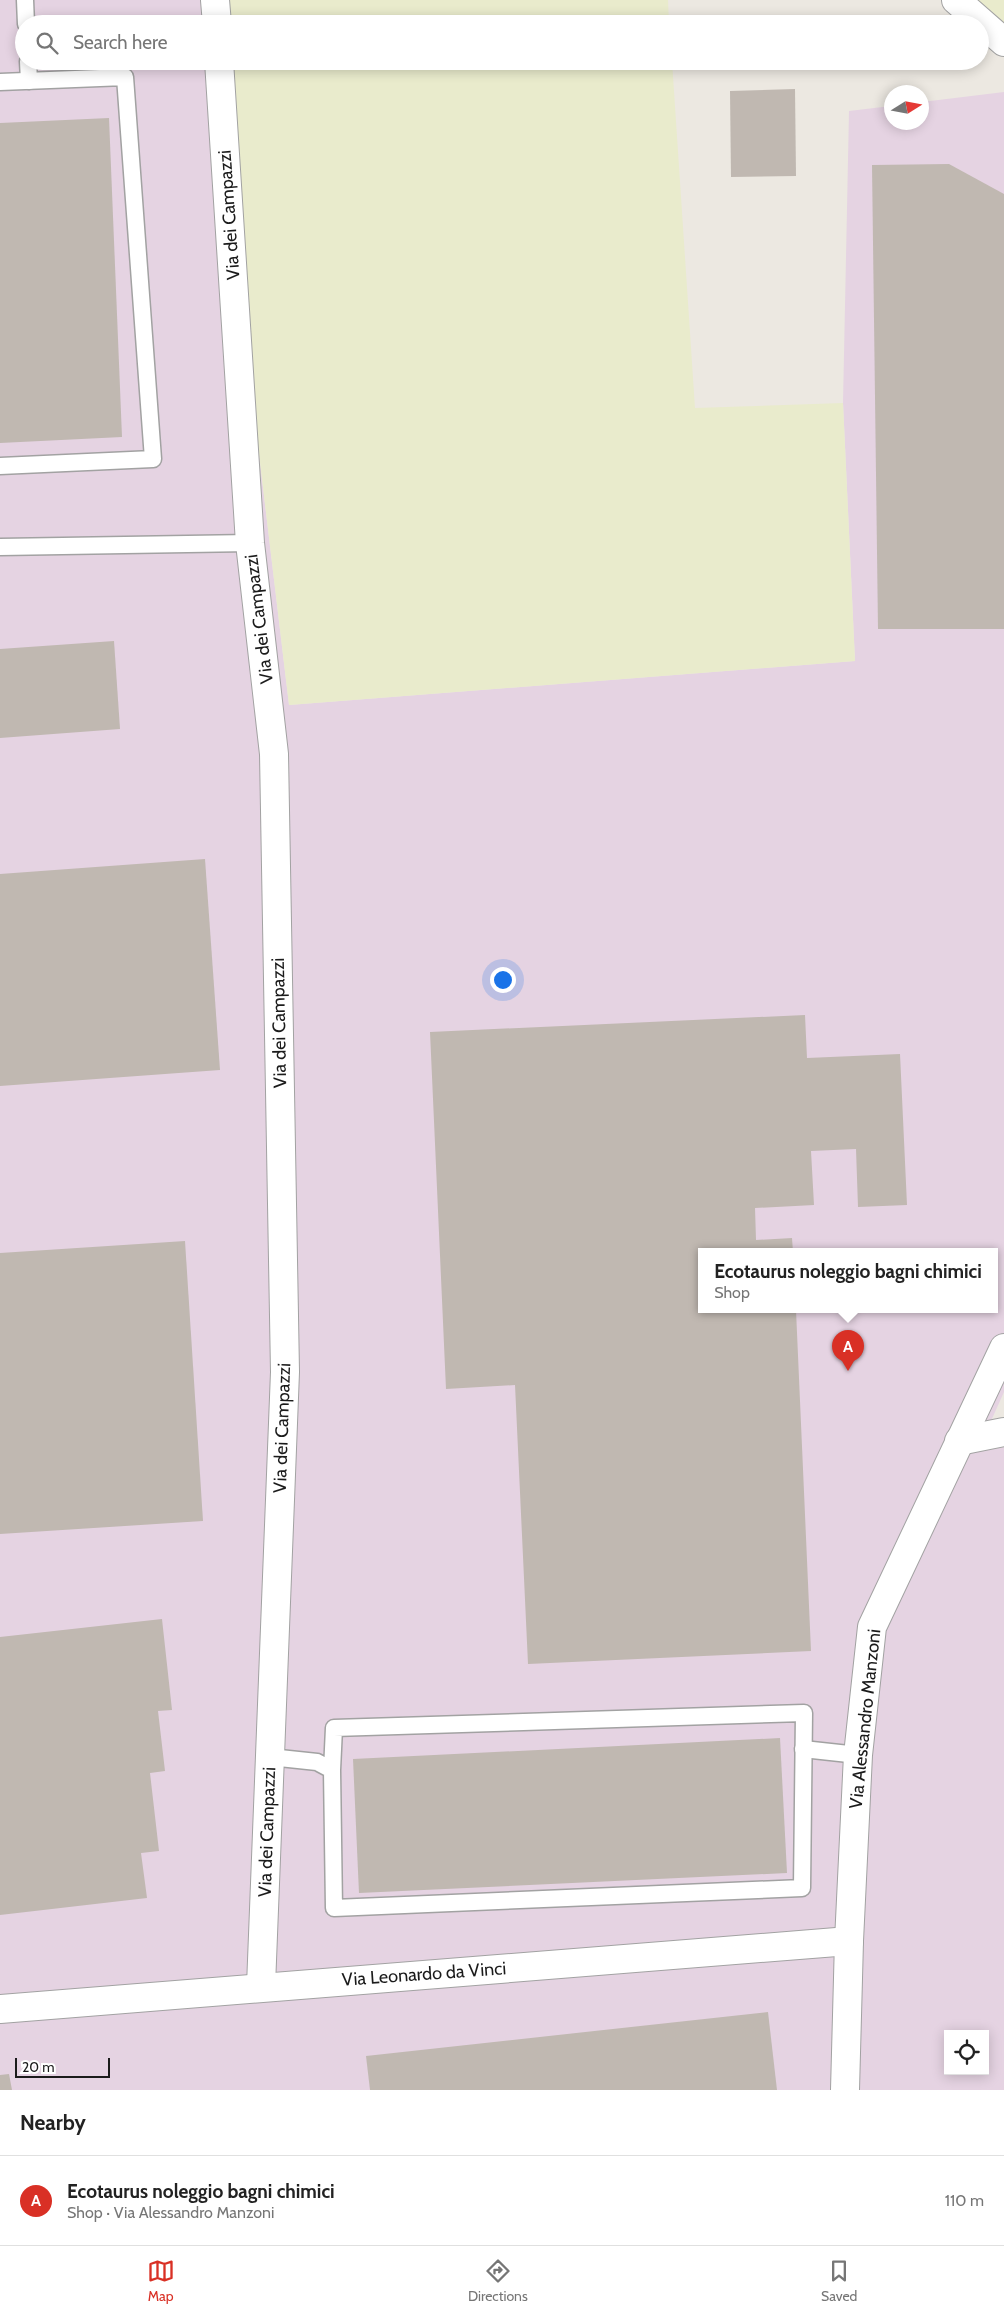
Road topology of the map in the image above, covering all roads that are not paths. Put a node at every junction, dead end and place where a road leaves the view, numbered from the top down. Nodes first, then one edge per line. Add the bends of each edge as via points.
1 (25, 0) edge
2 (215, 0) edge
3 (956, 0) edge
4 (26, 15) edge
5 (216, 15) edge
6 (973, 15) edge
7 (989, 29) edge
8 (1004, 42) edge
9 (28, 70) edge
10 (220, 70) edge
11 (29, 81) junction
12 (0, 82) edge
13 (0, 466) edge
14 (250, 543) junction
15 (0, 547) edge
16 (1004, 1348) edge
17 (1004, 1432) edge
18 (959, 1441) junction
19 (803, 1749) junction
20 (858, 1755) junction
21 (270, 1757) junction
22 (332, 1770) junction
23 (849, 1941) junction
24 (261, 1986) junction
25 (0, 2009) edge
26 (845, 2090) edge

1 - 4 lane
2 - 5 street
3 - 6 street
7 - 8 street
9 - 11 lane
10 - 14 street, Via dei Campazzi
11 - 12 lane
11 - 13 lane via 125,77 153,459
14 - 15 lane
14 - 21 street, Via dei Campazzi via 275,774 285,1372
16 - 18 street, Via Alessandro Manzoni
17 - 18 street
18 - 20 street, Via Alessandro Manzoni via 872,1627
19 - 20 lane
19 - 22 lane via 804,1713 334,1728
19 - 22 lane via 802,1888 334,1908
20 - 23 street, Via Alessandro Manzoni
21 - 22 lane via 317,1762
21 - 24 street, Via dei Campazzi
23 - 24 street, Via Leonardo da Vinci
23 - 26 street, Via Alessandro Manzoni
24 - 25 street, Via Leonardo da Vinci

